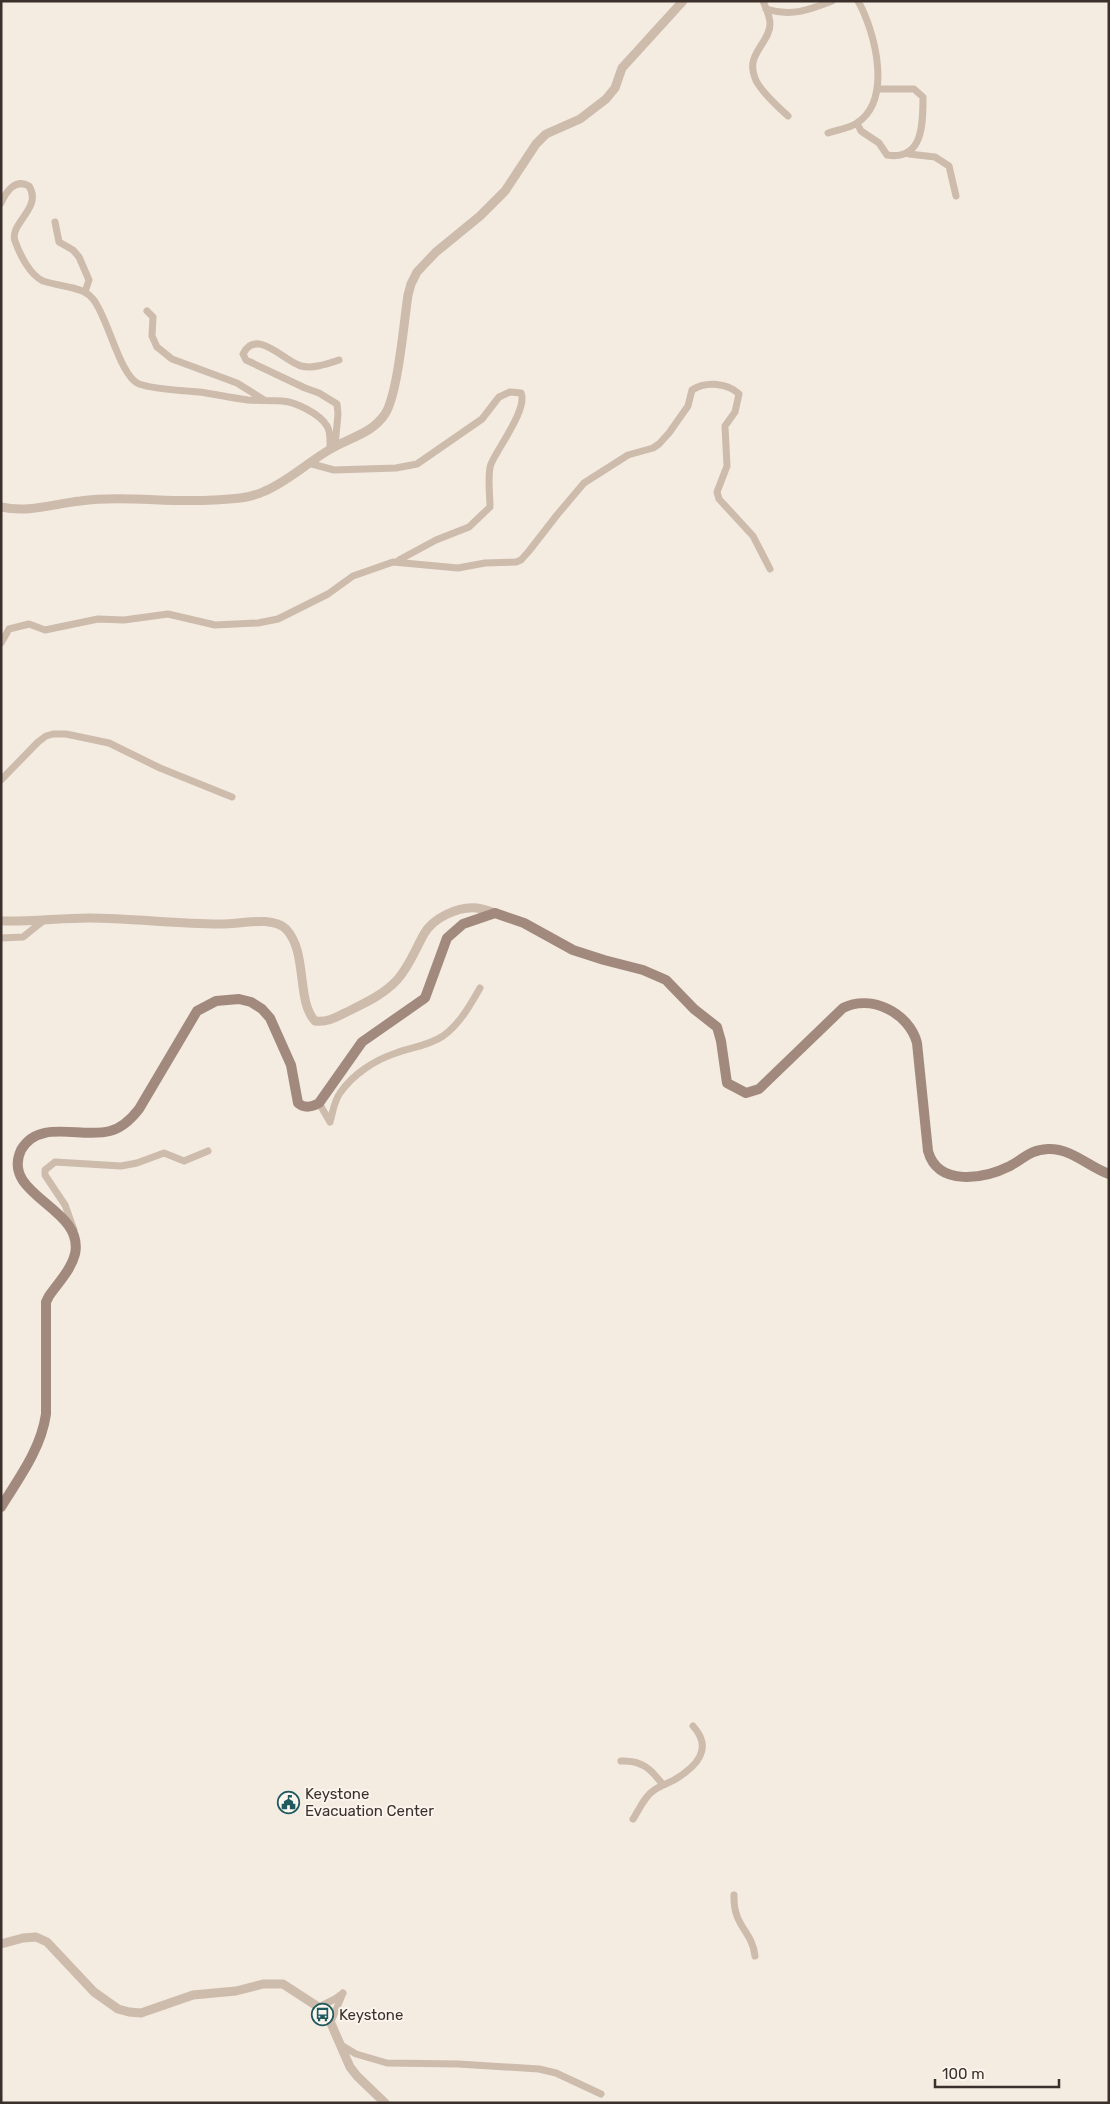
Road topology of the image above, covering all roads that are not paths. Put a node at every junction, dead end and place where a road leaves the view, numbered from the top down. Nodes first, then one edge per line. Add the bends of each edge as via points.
1 (683, 1) edge
2 (832, 1) edge
3 (858, 1) edge
4 (765, 5) edge
5 (878, 88) junction
6 (788, 116) dead end
7 (857, 123) junction
8 (828, 133) dead end
9 (908, 154) junction
10 (956, 196) dead end
11 (1, 203) edge
12 (55, 222) dead end
13 (86, 292) junction
14 (147, 311) dead end
15 (339, 360) dead end
16 (265, 400) junction
17 (333, 447) junction
18 (308, 463) junction
19 (1, 508) edge
20 (393, 562) junction
21 (770, 569) dead end
22 (1, 643) edge
23 (1, 780) edge
24 (232, 796) dead end
25 (495, 913) junction
26 (43, 920) junction
27 (1, 921) edge
28 (1, 938) edge
29 (480, 988) dead end
30 (319, 1103) junction
31 (208, 1151) dead end
32 (1109, 1174) edge
33 (75, 1236) junction
34 (1, 1507) edge
35 (692, 1726) dead end
36 (621, 1761) dead end
37 (663, 1786) junction
38 (633, 1819) dead end
39 (734, 1895) dead end
40 (1, 1944) edge
41 (755, 1956) dead end
42 (319, 2007) junction
43 (331, 2022) junction
44 (341, 2045) junction
45 (601, 2094) dead end
46 (385, 2103) edge

1 - 17 street via 622,68 615,88 606,99 580,119 546,134 505,191 417,272 408,294 389,407 373,427
2 - 4 street via 798,13 777,12
3 - 5 street via 864,10 875,54
4 - 6 street via 769,32 756,54 753,71 755,80
5 - 7 street via 875,101
5 - 9 street via 914,89 922,97 920,131
7 - 8 street
7 - 9 street via 860,131 879,143 887,155
9 - 10 street via 936,157 949,166
11 - 13 street via 15,184 29,186 32,200 14,239 28,268 42,280
12 - 13 street via 59,242 76,253 89,280
13 - 16 street via 95,301 132,380 157,387
14 - 16 street via 153,317 152,336 157,348 172,359 237,382
15 - 17 street via 302,366 261,344 249,347 243,354 246,360 337,404
16 - 17 street via 284,401 316,416 327,425
17 - 18 street
18 - 19 street via 265,491 242,499 188,502 80,500 41,508
18 - 20 street via 334,470 417,464 482,420 499,397 510,392 520,393 522,401 514,421 491,463 490,507 469,527
20 - 21 street via 458,568 521,560 584,483 628,454 659,444 688,406 692,390 714,384 734,389 739,394 736,412 725,426 727,466 717,492 719,499 753,536
20 - 22 street via 353,576 328,594 278,619 229,626 168,614 124,620 98,619 45,630 29,624 9,629
23 - 24 street via 46,736 66,734 109,743 160,768
25 - 26 street via 470,908 435,920 396,981 376,998 323,1022 311,1016 292,937 276,923 86,918
25 - 30 main road via 463,924 452,933 444,944 425,998 362,1042
25 - 32 main road via 524,923 573,950 644,970 666,980 717,1027 725,1078 736,1089 746,1093 759,1089 836,1013 849,1005 867,1002 886,1008 907,1022 914,1031 928,1151 938,1169 954,1176 973,1177 1008,1167 1023,1156 1049,1149 1064,1152
26 - 27 street
26 - 28 street via 23,937
29 - 30 street via 452,1030 425,1046 395,1053 371,1064 352,1080 339,1094 330,1122
30 - 33 main road via 305,1107 298,1103 289,1059 270,1018 262,1009 239,999 203,1006 191,1019 130,1119 106,1132 43,1133 32,1138 21,1150 16,1164 20,1180 66,1222
31 - 33 street via 184,1161 164,1152 129,1165 55,1162 48,1166 45,1175 65,1205
33 - 34 main road via 73,1261 46,1302 44,1431
35 - 37 street via 702,1739 702,1754 676,1779
36 - 37 street via 645,1765
37 - 38 street via 653,1790
39 - 41 street via 734,1912 750,1939
40 - 42 street via 36,1937 47,1942 94,1992 118,2009 129,2012 141,2013 193,1996 275,1983 290,1988
42 - 43 street
42 - 43 street via 343,1993
43 - 44 street
44 - 45 street via 356,2054 387,2063 539,2069 556,2073
44 - 46 street via 344,2057 357,2076

